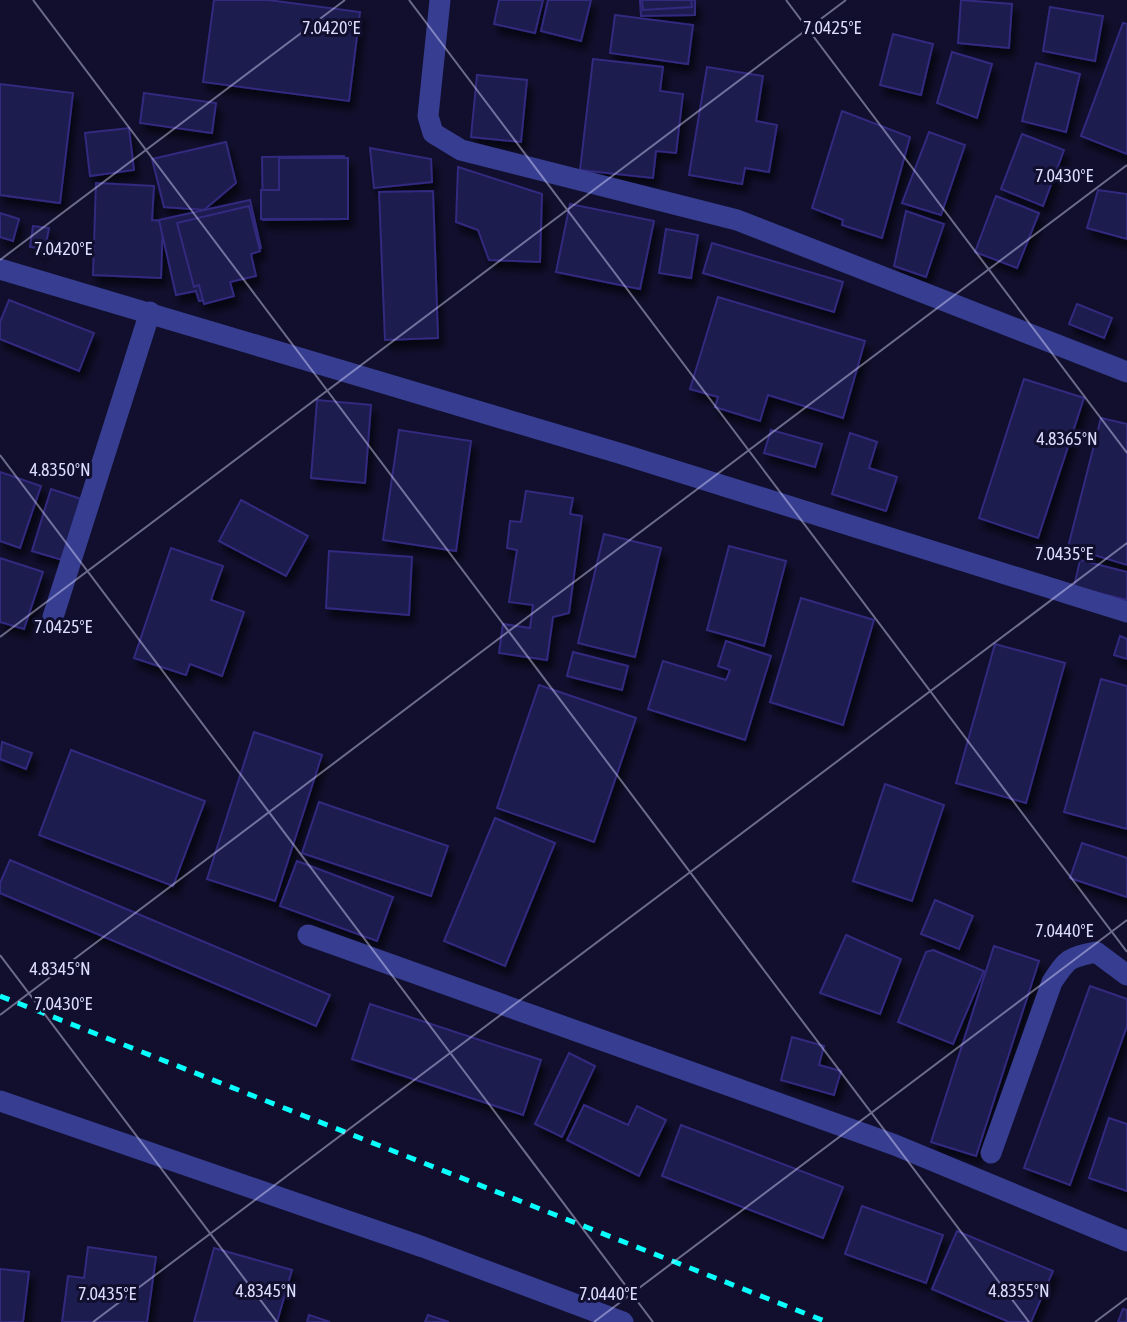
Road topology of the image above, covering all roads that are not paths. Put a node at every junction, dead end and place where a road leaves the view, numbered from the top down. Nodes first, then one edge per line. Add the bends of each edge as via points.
1 (440, 0) edge
2 (0, 269) edge
3 (150, 312) junction
4 (1127, 372) edge
5 (1127, 612) edge
6 (53, 617) dead end
7 (308, 935) dead end
8 (1127, 975) edge
9 (0, 1101) edge
10 (991, 1153) dead end
11 (1127, 1241) edge
12 (623, 1322) edge

1 - 4 street via 428,116 433,133 461,150 737,219
2 - 3 street
3 - 5 street
3 - 6 street
7 - 11 street via 895,1145
8 - 10 street via 1096,952 1069,958 1052,982
9 - 12 street via 423,1247

